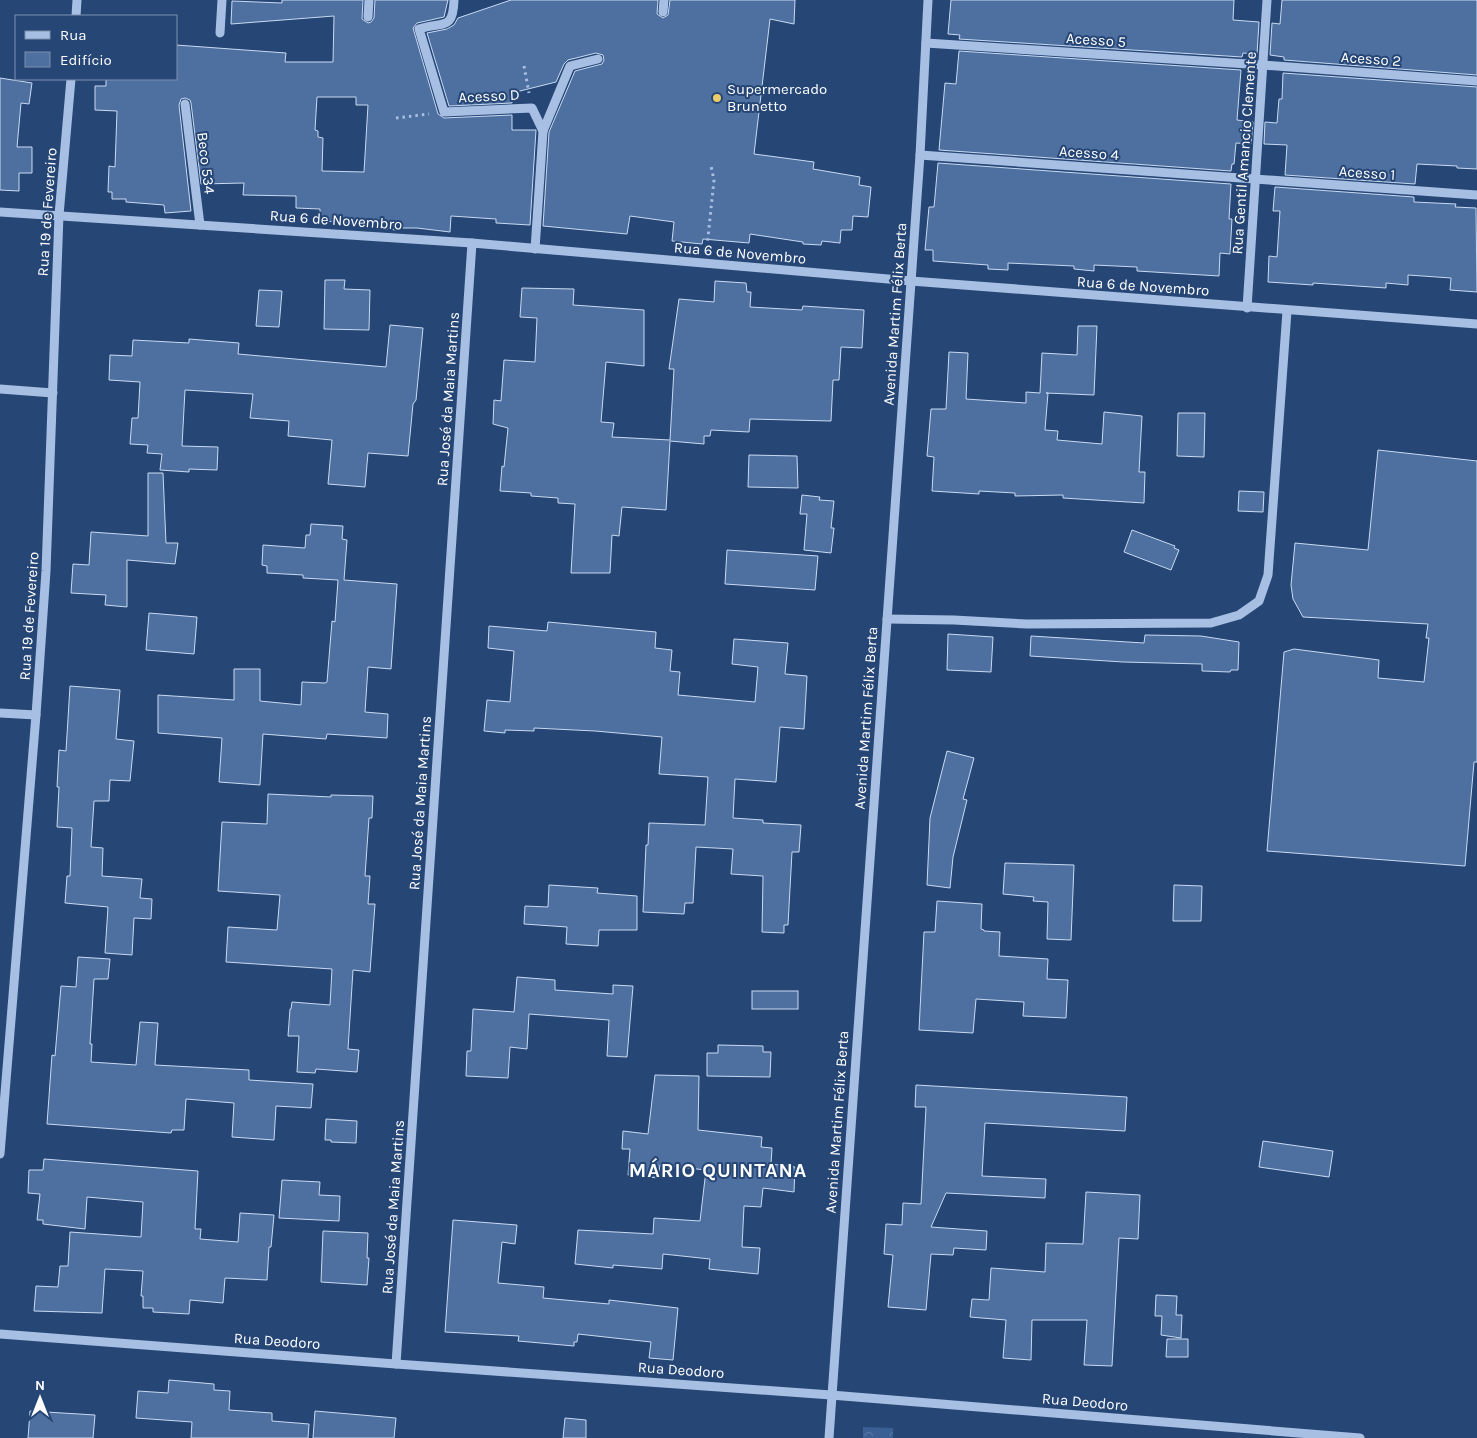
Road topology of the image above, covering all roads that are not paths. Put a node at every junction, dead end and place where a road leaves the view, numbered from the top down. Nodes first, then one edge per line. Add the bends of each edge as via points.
1 (77, 0) edge
2 (222, 0) edge
3 (369, 0) edge
4 (454, 0) edge
5 (664, 0) edge
6 (928, 0) edge
7 (1268, 0) edge
8 (663, 12) dead end
9 (76, 15) edge
10 (368, 17) dead end
11 (220, 32) dead end
12 (926, 43) junction
13 (598, 59) dead end
14 (1264, 65) junction
15 (71, 80) edge
16 (1477, 81) edge
17 (185, 104) dead end
18 (543, 130) junction
19 (920, 155) junction
20 (1255, 179) junction
21 (1477, 195) edge
22 (0, 212) edge
23 (59, 215) junction
24 (200, 225) junction
25 (472, 243) junction
26 (535, 249) junction
27 (911, 281) junction
28 (1247, 308) junction
29 (1287, 310) junction
30 (1477, 324) edge
31 (0, 389) edge
32 (53, 393) junction
33 (887, 618) junction
34 (0, 713) edge
35 (36, 715) junction
36 (0, 1154) edge
37 (0, 1334) edge
38 (396, 1364) junction
39 (831, 1395) junction
40 (829, 1438) edge
41 (1360, 1438) edge

1 - 9 street
2 - 11 street
3 - 10 street
4 - 18 street, Acesso D via 450,20 446,24 419,29 444,112 532,108
5 - 8 street
6 - 12 street, Avenida Martim Félix Berta
7 - 14 street, Rua Gentil Amancio Clemente
12 - 14 street, Acesso 5
12 - 19 street, Avenida Martim Félix Berta
13 - 18 street via 570,66
14 - 16 street, Acesso 2
14 - 20 street, Rua Gentil Amancio Clemente
15 - 23 street, Rua 19 de Fevereiro
17 - 24 street, Beco 534
18 - 26 street
19 - 20 street, Acesso 4
19 - 27 street, Avenida Martim Félix Berta
20 - 21 street, Acesso 1
20 - 28 street, Rua Gentil Amancio Clemente
22 - 23 street, Rua 6 de Novembro
23 - 24 street, Rua 6 de Novembro
23 - 32 street, Rua 19 de Fevereiro
24 - 25 street, Rua 6 de Novembro
25 - 26 street, Rua 6 de Novembro
25 - 38 street, Rua José da Maia Martins
26 - 27 street, Rua 6 de Novembro
27 - 28 street, Rua 6 de Novembro
27 - 33 street, Avenida Martim Félix Berta
28 - 29 street, Rua 6 de Novembro
29 - 30 street, Rua 6 de Novembro
29 - 33 street via 1268,575 1259,601 1239,615 1211,623 1027,624
31 - 32 street
32 - 35 street, Rua 19 de Fevereiro
33 - 39 street, Avenida Martim Félix Berta
34 - 35 street
35 - 36 street, Rua 19 de Fevereiro
37 - 38 street, Rua Deodoro
38 - 39 street, Rua Deodoro
39 - 40 street, Avenida Martim Félix Berta
39 - 41 street, Rua Deodoro

